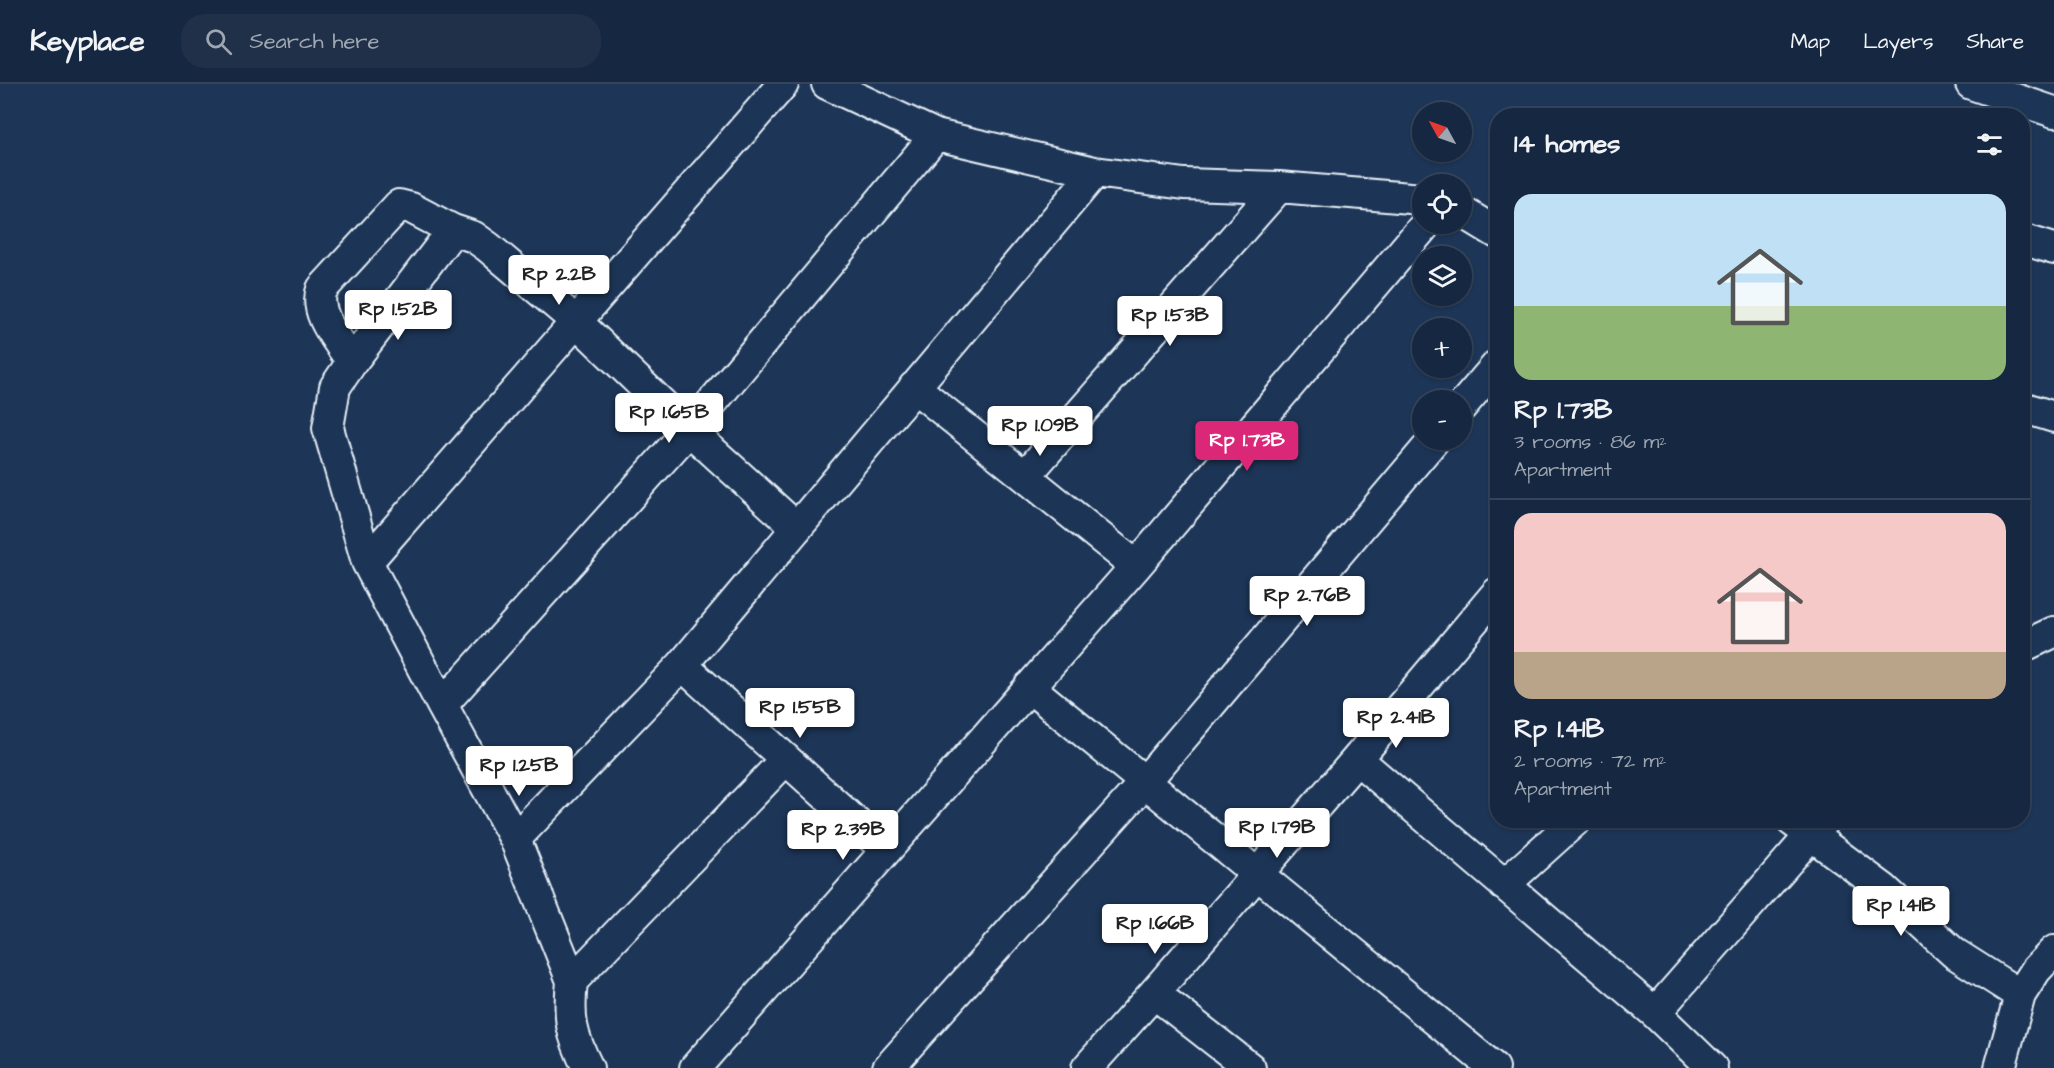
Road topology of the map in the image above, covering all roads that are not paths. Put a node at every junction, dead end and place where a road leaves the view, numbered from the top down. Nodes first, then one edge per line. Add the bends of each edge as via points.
1 (783, 84) edge
2 (827, 84) edge
3 (1971, 84) edge
4 (2054, 112) edge
5 (936, 135) junction
6 (1095, 172) junction
7 (1279, 187) junction
8 (1412, 198) edge
9 (1472, 218) edge
10 (453, 230) junction
11 (1490, 230) edge
12 (1418, 234) edge
13 (2030, 242) edge
14 (2054, 249) edge
15 (577, 322) junction
16 (352, 362) junction
17 (1490, 373) edge
18 (914, 387) junction
19 (1472, 395) edge
20 (2030, 410) edge
21 (2054, 417) edge
22 (689, 430) junction
23 (1426, 450) edge
24 (1025, 476) junction
25 (797, 528) junction
26 (368, 562) junction
27 (1136, 566) junction
28 (1490, 601) edge
29 (2054, 632) edge
30 (2030, 643) edge
31 (682, 665) junction
32 (1029, 687) junction
33 (442, 705) junction
34 (786, 759) junction
35 (1357, 759) junction
36 (1144, 783) junction
37 (1567, 828) edge
38 (1807, 828) edge
39 (1811, 828) edge
40 (515, 839) junction
41 (885, 849) junction
42 (1257, 873) junction
43 (1504, 885) junction
44 (2054, 951) edge
45 (572, 981) junction
46 (1154, 993) junction
47 (2020, 995) junction
48 (1655, 1013) junction
49 (588, 1068) edge
50 (695, 1068) edge
51 (888, 1068) edge
52 (1087, 1068) edge
53 (1250, 1068) edge
54 (1494, 1068) edge
55 (1712, 1068) edge
56 (2000, 1068) edge

1 - 15 street
2 - 5 street
3 - 4 street
5 - 6 street
5 - 22 street
6 - 7 street via 1184,184
6 - 18 street
7 - 8 street
7 - 24 street
9 - 11 street
10 - 15 street via 488,247
10 - 16 street
10 - 16 street via 399,205 322,289 322,312
12 - 27 street
13 - 14 street
15 - 22 street
15 - 26 street
16 - 26 street via 335,387 328,428
17 - 19 street
18 - 24 street
18 - 25 street
20 - 21 street
22 - 25 street
22 - 33 street
23 - 36 street
24 - 27 street
25 - 31 street
26 - 33 street
27 - 32 street
28 - 35 street
29 - 30 street
31 - 34 street
31 - 40 street
32 - 36 street
32 - 41 street
33 - 40 street
34 - 41 street
34 - 45 street
35 - 42 street
35 - 43 street
36 - 42 street
36 - 51 street
37 - 43 street
38 - 48 street
39 - 47 street via 1954,953
40 - 45 street
41 - 50 street
42 - 46 street
42 - 54 street
43 - 48 street
44 - 47 street
45 - 49 street via 570,1005 575,1042
46 - 52 street
46 - 53 street
47 - 56 street
48 - 55 street

